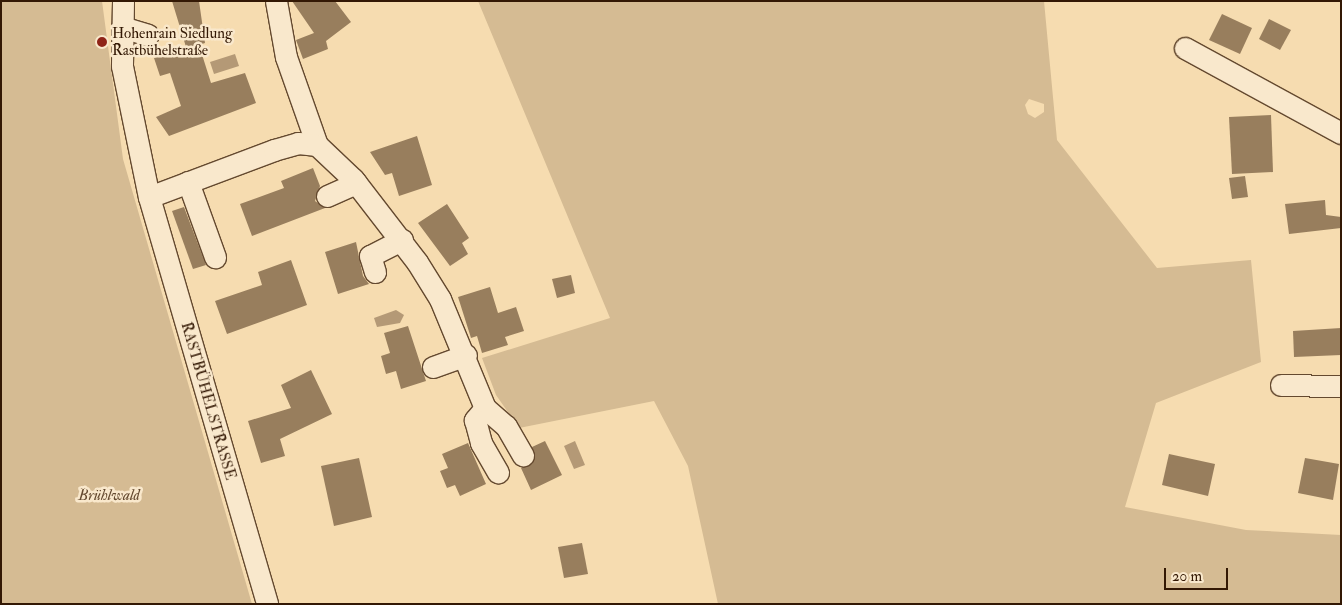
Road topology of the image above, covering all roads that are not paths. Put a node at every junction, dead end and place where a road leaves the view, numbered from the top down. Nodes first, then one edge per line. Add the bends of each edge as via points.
1 (123, 1) edge
2 (276, 1) edge
3 (122, 27) junction
4 (148, 34) dead end
5 (1185, 48) dead end
6 (1341, 133) edge
7 (317, 145) junction
8 (359, 177) junction
9 (188, 182) junction
10 (327, 196) dead end
11 (149, 197) junction
12 (402, 240) junction
13 (215, 257) dead end
14 (375, 272) dead end
15 (466, 355) junction
16 (433, 367) dead end
17 (1281, 385) dead end
18 (1341, 386) edge
19 (485, 408) junction
20 (523, 456) dead end
21 (498, 473) dead end
22 (267, 604) edge

1 - 3 street, RASTBÜHELSTRASSE
2 - 7 street via 286,57
3 - 4 street
3 - 11 street, RASTBÜHELSTRASSE via 122,66
5 - 6 street
7 - 8 street
7 - 9 street via 298,143
8 - 10 street
8 - 12 street
9 - 11 street
9 - 13 street
11 - 22 street, RASTBÜHELSTRASSE
12 - 14 street via 370,256
12 - 15 street via 440,299
15 - 16 street
15 - 19 street
17 - 18 street
19 - 20 street via 506,426
19 - 21 street via 475,420 481,443

